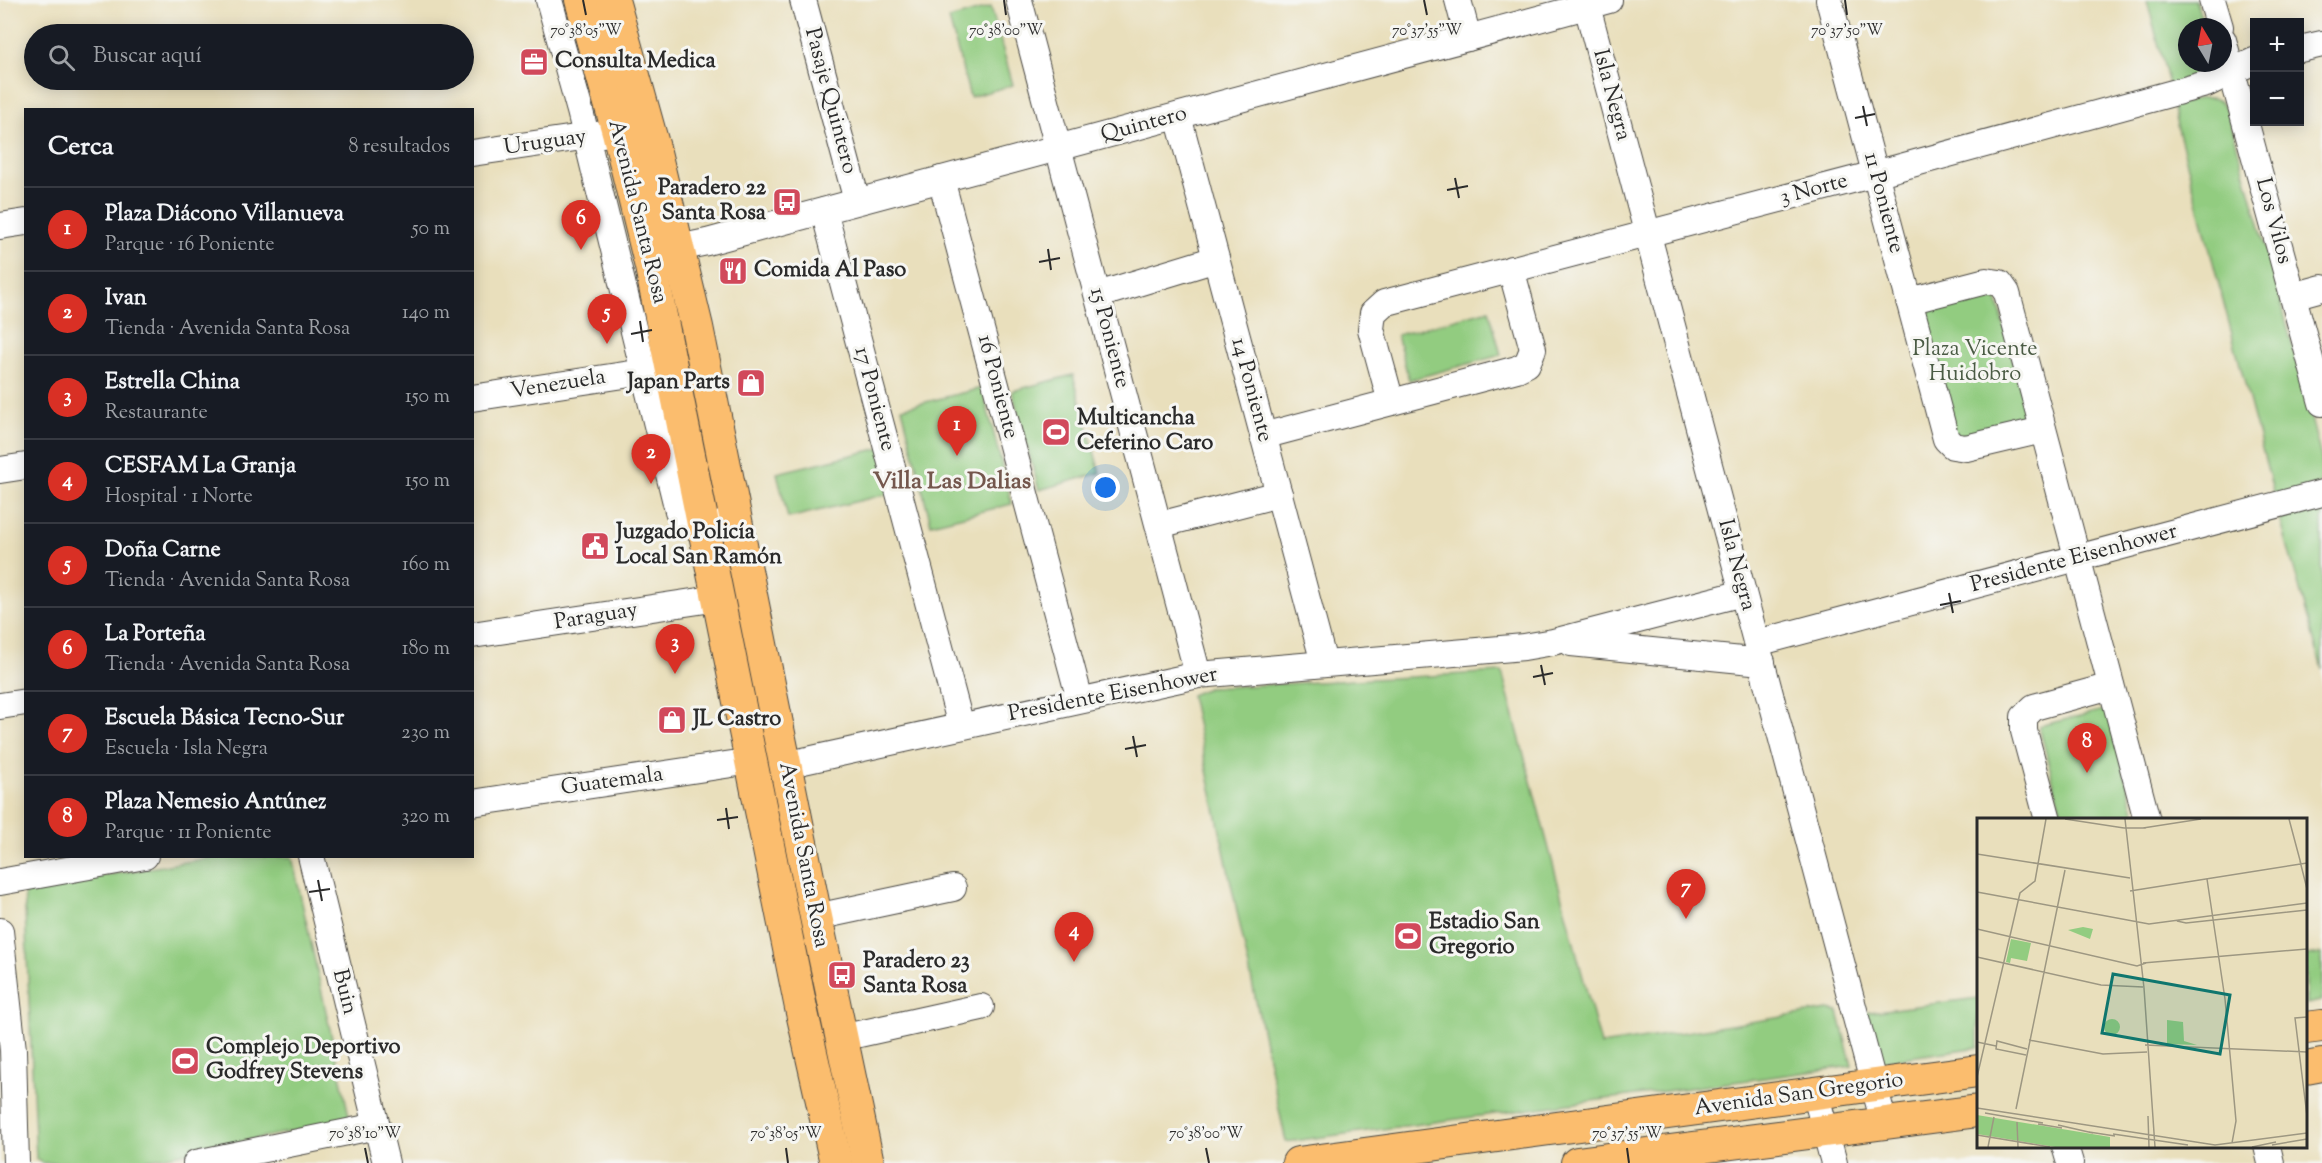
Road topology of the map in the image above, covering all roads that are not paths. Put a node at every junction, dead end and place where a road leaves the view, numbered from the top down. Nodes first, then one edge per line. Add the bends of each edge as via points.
1 (549, 0) edge
2 (581, 0) edge
3 (613, 0) edge
4 (802, 0) edge
5 (1020, 0) edge
6 (1458, 0) edge
7 (1829, 0) edge
8 (2212, 0) edge
9 (1598, 3) edge
10 (2217, 18) edge
11 (1468, 38) junction
12 (2322, 44) edge
13 (2304, 49) edge
14 (2232, 52) edge
15 (2243, 67) edge
16 (1178, 116) junction
17 (618, 132) junction
18 (586, 136) junction
19 (654, 148) junction
20 (1059, 148) junction
21 (474, 153) edge
22 (1875, 174) junction
23 (940, 179) junction
24 (857, 201) junction
25 (824, 211) junction
26 (24, 222) edge
27 (0, 226) edge
28 (1648, 234) junction
29 (678, 248) junction
30 (1216, 259) junction
31 (1511, 269) junction
32 (2322, 288) edge
33 (1098, 295) junction
34 (2293, 296) junction
35 (1909, 301) junction
36 (644, 372) junction
37 (474, 398) edge
38 (1391, 402) junction
39 (2322, 403) edge
40 (2043, 430) junction
41 (1263, 436) junction
42 (24, 466) edge
43 (0, 470) edge
44 (2322, 493) edge
45 (1279, 494) junction
46 (735, 512) junction
47 (1159, 525) junction
48 (706, 532) junction
49 (2076, 558) junction
50 (1743, 593) junction
51 (719, 598) junction
52 (474, 635) edge
53 (1553, 642) junction
54 (1759, 652) junction
55 (1324, 663) junction
56 (1198, 675) junction
57 (2111, 686) junction
58 (1080, 700) junction
59 (24, 702) edge
60 (0, 706) edge
61 (961, 726) junction
62 (752, 761) junction
63 (785, 765) junction
64 (474, 803) edge
65 (2048, 818) edge
66 (2147, 818) edge
67 (134, 858) edge
68 (311, 858) edge
69 (0, 882) edge
70 (953, 888) dead end
71 (816, 917) junction
72 (0, 931) edge
73 (981, 1008) dead end
74 (2322, 1026) edge
75 (2307, 1028) edge
76 (841, 1038) junction
77 (7, 1050) edge
78 (2322, 1065) edge
79 (2307, 1068) edge
80 (1977, 1071) edge
81 (1874, 1084) junction
82 (1815, 1092) junction
83 (1977, 1111) edge
84 (1884, 1123) junction
85 (377, 1125) junction
86 (1826, 1131) junction
87 (2066, 1148) edge
88 (2267, 1148) edge
89 (1589, 1162) edge
90 (16, 1163) edge
91 (196, 1163) edge
92 (386, 1163) edge
93 (836, 1163) edge
94 (868, 1163) edge
95 (1298, 1163) edge
96 (1834, 1163) edge
97 (2070, 1163) edge
98 (2271, 1163) edge

1 - 18 street, Avenida Santa Rosa
2 - 17 main road, Avenida Santa Rosa
3 - 19 main road, Avenida Santa Rosa
4 - 24 street, Pasaje Quintero
5 - 20 street, 15 Poniente
6 - 11 street
7 - 22 street, 11 Poniente
8 - 10 street
9 - 11 street, Quintero
9 - 28 street, Isla Negra
11 - 16 street, Quintero
12 - 13 street
14 - 15 street, Los Vilos
15 - 22 street, 3 Norte via 2206,84
15 - 34 street, Los Vilos
16 - 20 street, Quintero
16 - 30 street, 14 Poniente
17 - 18 street, Uruguay
17 - 19 main road
17 - 48 main road, Avenida Santa Rosa via 654,278
18 - 21 street, Uruguay
18 - 36 street, Avenida Santa Rosa
19 - 29 main road, Avenida Santa Rosa
20 - 23 street, Quintero
20 - 33 street, 15 Poniente
22 - 28 street, 3 Norte
22 - 35 street, 11 Poniente
23 - 24 street, Quintero
23 - 58 street, 16 Poniente
24 - 25 street, Quintero
25 - 29 street, Quintero
25 - 61 street, 17 Poniente
26 - 27 street
28 - 31 street, 3 Norte
28 - 50 street, Isla Negra
29 - 46 main road, Avenida Santa Rosa
30 - 33 street
30 - 41 street, 14 Poniente
31 - 38 street, 3 Norte via 1377,307 1371,329
31 - 38 street via 1533,350 1527,364
32 - 34 street
33 - 47 street, 15 Poniente
34 - 39 street, Los Vilos
35 - 40 street, 11 Poniente via 1949,443 1966,448
35 - 40 street via 1986,281 2000,283 2007,293
36 - 37 street, Venezuela
36 - 48 street, Avenida Santa Rosa via 678,512 687,523
38 - 41 street
40 - 49 street
41 - 45 street, 14 Poniente
42 - 43 street
44 - 49 street, Presidente Eisenhower
45 - 47 street
45 - 55 street, 14 Poniente
46 - 48 street via 723,525
46 - 63 main road, Avenida Santa Rosa
47 - 56 street, 15 Poniente
48 - 51 main road, Avenida Santa Rosa
49 - 54 street, Presidente Eisenhower
49 - 57 street
50 - 53 street, Presidente Eisenhower
50 - 54 street, Isla Negra
51 - 52 street, Paraguay
51 - 62 main road, Avenida Santa Rosa
53 - 54 street, Presidente Eisenhower
53 - 55 street, Presidente Eisenhower via 1482,652
54 - 81 street, Isla Negra
55 - 56 street, Presidente Eisenhower
56 - 58 street, Presidente Eisenhower
57 - 65 street via 2034,707 2024,717 2024,731
57 - 66 street
58 - 61 street, Presidente Eisenhower
59 - 60 street
61 - 63 street, Presidente Eisenhower
62 - 64 street, Guatemala
62 - 93 main road, Avenida Santa Rosa
63 - 71 main road, Avenida Santa Rosa
67 - 69 street
68 - 85 street, Buin
70 - 71 street
71 - 76 main road, Avenida Santa Rosa
72 - 77 street
73 - 76 street
74 - 75 main road
76 - 94 main road, Avenida Santa Rosa
77 - 90 street
78 - 79 main road
80 - 81 main road, Avenida San Gregorio
81 - 82 main road, Avenida San Gregorio
81 - 84 street, Isla Negra
82 - 86 street
82 - 95 main road, Avenida San Gregorio
83 - 84 main road, Avenida San Gregorio
84 - 86 main road, Avenida San Gregorio
85 - 91 street
85 - 92 street, Buin
86 - 89 main road, Avenida San Gregorio
86 - 96 street
87 - 97 street
88 - 98 street

